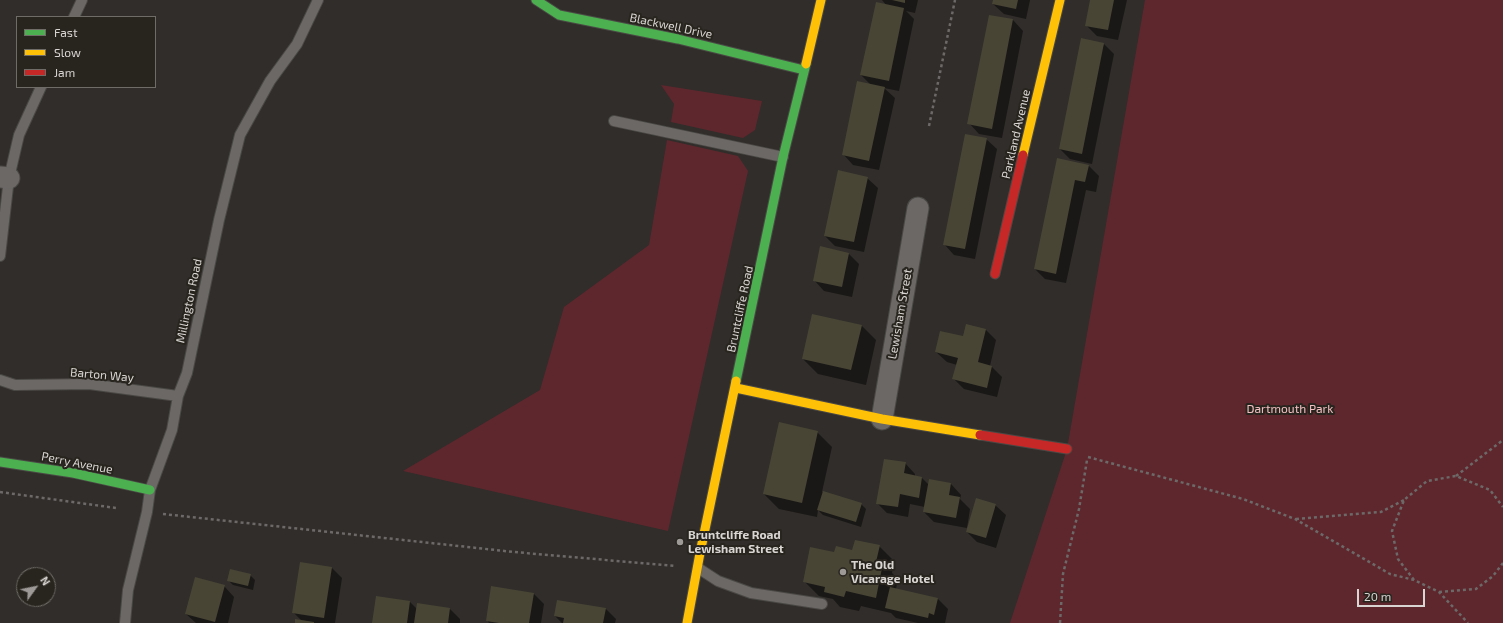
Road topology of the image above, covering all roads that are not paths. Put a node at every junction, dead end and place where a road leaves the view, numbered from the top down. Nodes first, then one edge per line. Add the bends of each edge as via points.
1 (82, 0) edge
2 (318, 0) edge
3 (536, 0) edge
4 (821, 0) edge
5 (1060, 0) edge
6 (74, 16) edge
7 (804, 70) junction
8 (41, 88) edge
9 (614, 121) dead end
10 (783, 157) junction
11 (4, 178) edge
12 (918, 208) dead end
13 (0, 256) edge
14 (995, 274) dead end
15 (0, 380) edge
16 (736, 388) junction
17 (178, 396) junction
18 (882, 419) junction
19 (1067, 449) road end
20 (0, 462) edge
21 (150, 490) junction
22 (698, 568) junction
23 (822, 604) dead end
24 (125, 623) edge
25 (687, 623) edge

1 - 6 lane
2 - 17 lane, Millington Road via 297,44 270,81 240,135 218,220 187,372
3 - 7 street, Blackwell Drive via 558,15 678,39
4 - 7 street, Bruntcliffe Road
5 - 14 street, Parkland Avenue
7 - 10 street, Bruntcliffe Road
8 - 11 lane via 19,135
9 - 10 lane
10 - 16 street, Bruntcliffe Road
11 - 13 lane
12 - 18 street, Lewisham Street
15 - 17 lane, Barton Way via 14,385 89,384
16 - 18 street
16 - 22 street, Bruntcliffe Road
17 - 21 lane, Millington Road via 172,430
18 - 19 street
20 - 21 street, Perry Avenue via 73,473
21 - 24 lane, Millington Road via 128,590
22 - 23 lane via 718,581 751,593
22 - 25 street, Bruntcliffe Road

